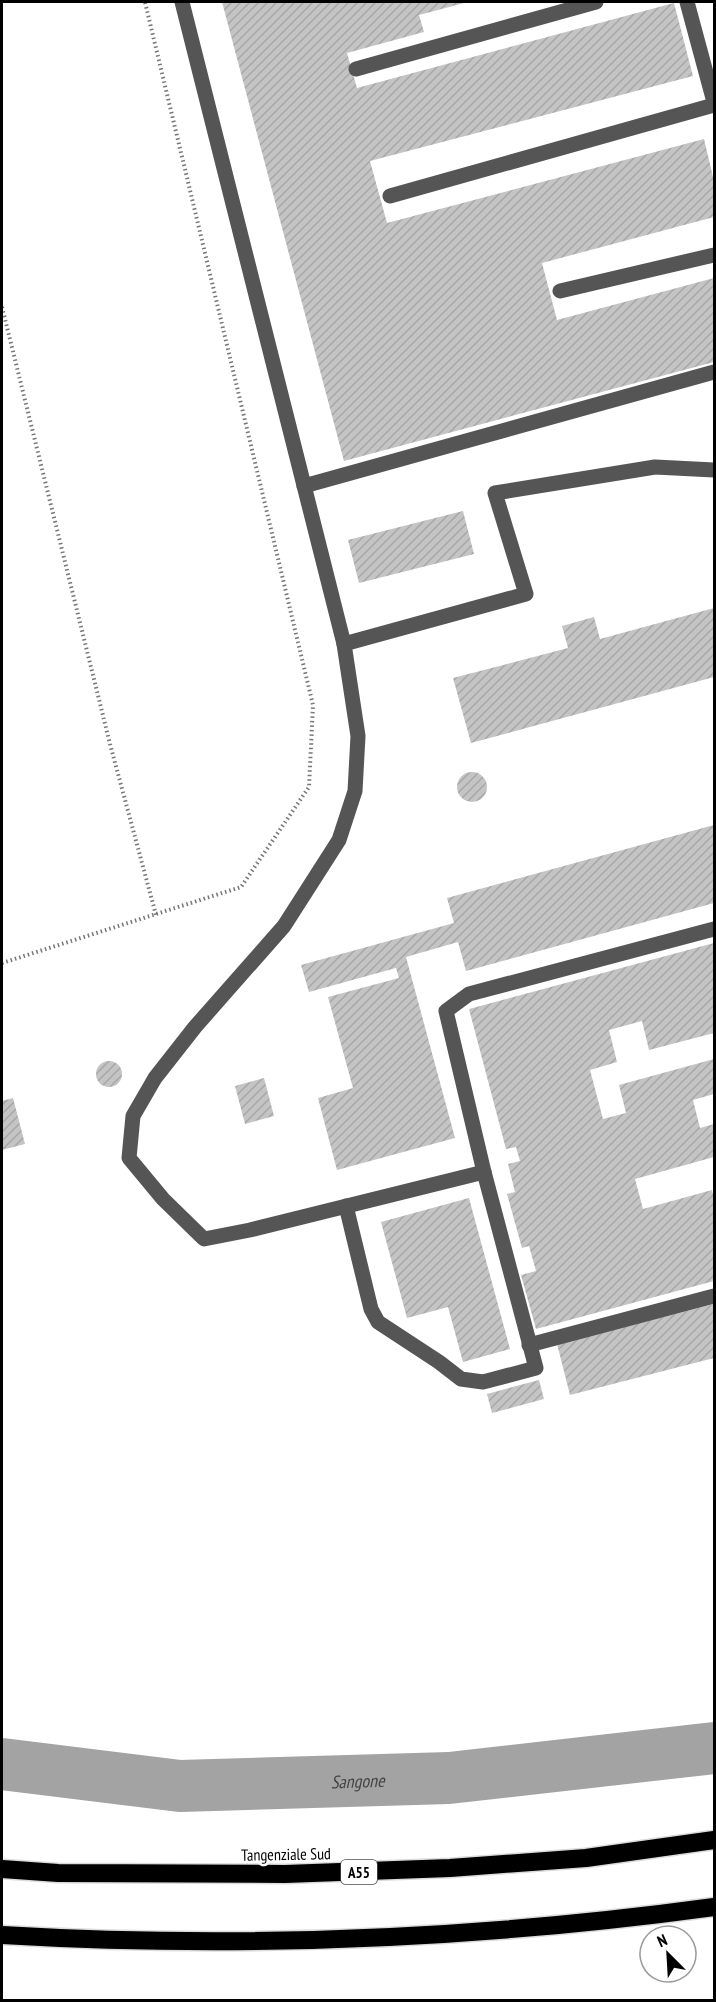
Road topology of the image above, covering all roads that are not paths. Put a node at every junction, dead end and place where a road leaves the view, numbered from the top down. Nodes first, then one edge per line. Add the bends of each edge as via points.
1 (182, 2) edge
2 (596, 2) edge
3 (687, 2) edge
4 (356, 69) dead end
5 (714, 104) edge
6 (390, 196) dead end
7 (714, 255) edge
8 (560, 291) dead end
9 (714, 372) edge
10 (714, 470) edge
11 (304, 486) junction
12 (344, 644) junction
13 (714, 928) edge
14 (484, 1172) junction
15 (346, 1206) junction
16 (714, 1296) edge
17 (529, 1345) junction
18 (714, 1840) edge
19 (2, 1869) edge
20 (714, 1907) edge
21 (2, 1935) edge

1 - 11 lane
2 - 4 lane
3 - 5 lane
5 - 6 lane
7 - 8 lane
9 - 11 lane
10 - 12 lane via 655,467 495,493 526,594
11 - 12 lane
12 - 15 lane via 358,736 355,791 339,840 284,926 155,1078 133,1116 129,1158 204,1239
13 - 14 lane via 469,994 446,1011
14 - 15 lane
14 - 17 lane
15 - 17 lane via 371,1309 378,1322 461,1379 483,1382 536,1368
16 - 17 lane
18 - 19 highway, Tangenziale Sud / A55 via 586,1858 285,1875
20 - 21 highway via 607,1922 479,1933 114,1941

